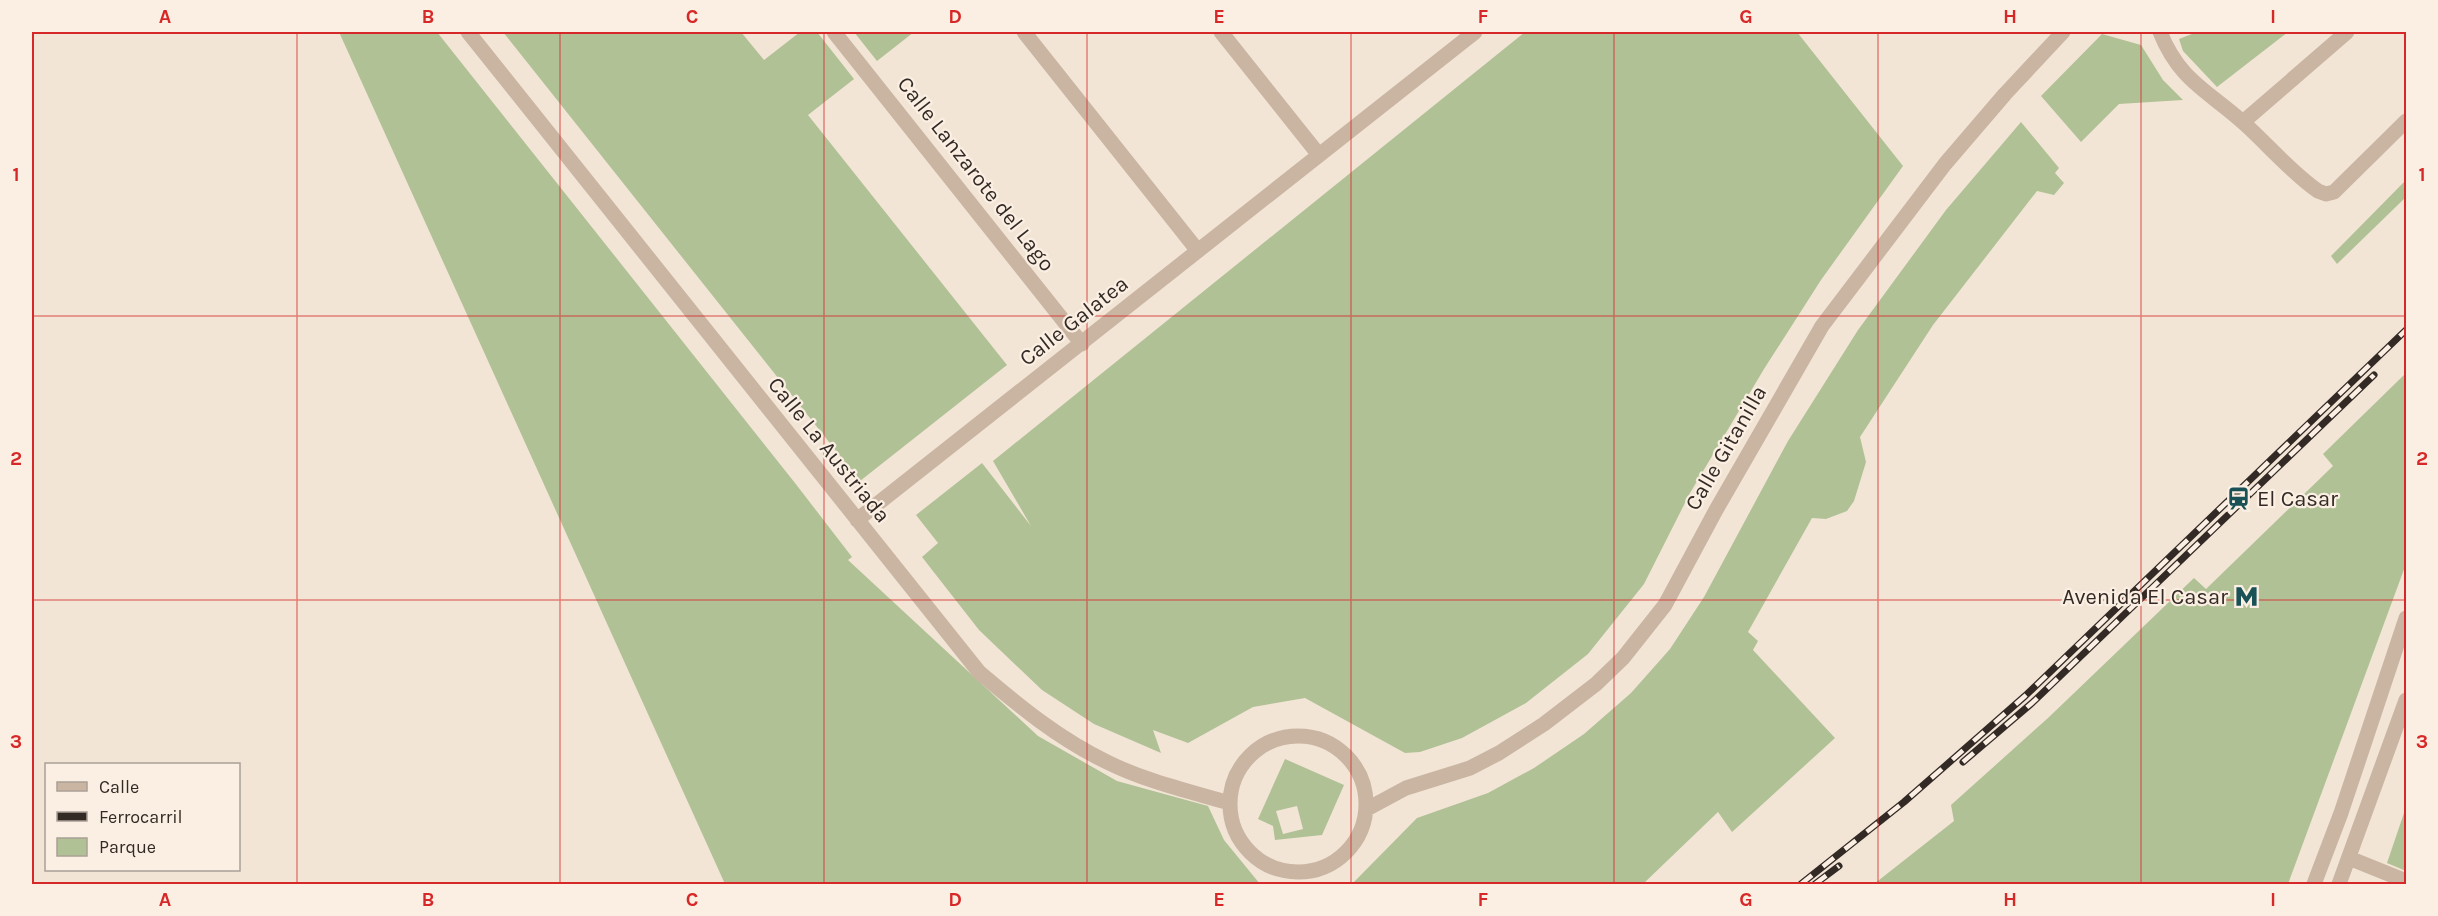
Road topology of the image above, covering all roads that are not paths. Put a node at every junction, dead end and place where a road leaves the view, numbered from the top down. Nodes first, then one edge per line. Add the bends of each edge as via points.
1 (468, 32) edge
2 (834, 32) edge
3 (1024, 32) edge
4 (1221, 32) edge
5 (1475, 32) edge
6 (2063, 32) edge
7 (2160, 32) edge
8 (2347, 32) edge
9 (2406, 121) edge
10 (2243, 122) junction
11 (1319, 155) junction
12 (1198, 251) junction
13 (1082, 344) junction
14 (856, 520) junction
15 (2406, 618) edge
16 (2406, 700) edge
17 (1229, 803) junction
18 (1367, 808) junction
19 (2349, 858) junction
20 (1304, 879) edge
21 (2406, 881) edge
22 (2314, 885) edge
23 (2339, 885) edge

1 - 14 street, Calle La Austriada
2 - 13 street, Calle Lanzarote del Lago
3 - 12 street
4 - 11 street
5 - 11 street, Calle Galatea
6 - 18 street, Calle Gitanilla via 1945,165 1822,327 1665,605 1623,658 1544,724 1499,753 1470,768 1406,788
7 - 10 street via 2169,54 2188,77
8 - 10 street
9 - 10 street via 2334,192 2326,194 2311,186
11 - 12 street, Calle Galatea
12 - 13 street, Calle Galatea
13 - 14 street, Calle Galatea
14 - 17 street, Calle La Austriada via 979,672 1030,714 1107,762
15 - 22 street
16 - 19 street
17 - 18 street via 1238,770 1254,751 1275,739 1304,735 1340,749 1356,767 1364,785
17 - 20 street via 1233,826 1244,848 1275,869
18 - 20 street via 1360,836 1345,855
19 - 21 street
19 - 23 street

